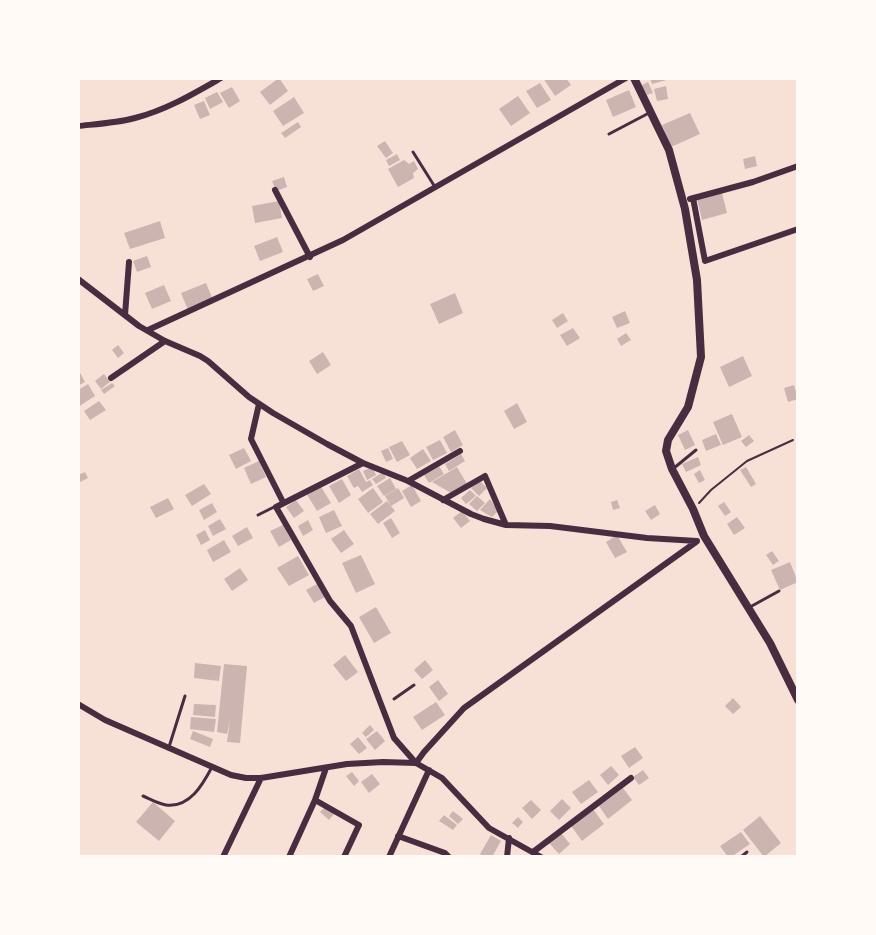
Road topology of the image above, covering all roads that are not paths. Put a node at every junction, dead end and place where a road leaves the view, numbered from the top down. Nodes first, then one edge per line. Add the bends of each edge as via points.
1 (221, 78) edge
2 (626, 78) edge
3 (634, 78) edge
4 (651, 112) junction
5 (78, 126) edge
6 (609, 134) dead end
7 (413, 152) dead end
8 (798, 166) edge
9 (435, 187) junction
10 (275, 190) dead end
11 (693, 198) junction
12 (683, 201) junction
13 (798, 229) edge
14 (310, 257) junction
15 (129, 262) dead end
16 (78, 279) edge
17 (124, 315) junction
18 (148, 330) junction
19 (165, 341) junction
20 (111, 378) dead end
21 (259, 405) junction
22 (696, 450) dead end
23 (460, 451) dead end
24 (363, 463) junction
25 (672, 469) junction
26 (408, 482) junction
27 (443, 500) junction
28 (283, 502) junction
29 (276, 507) junction
30 (258, 515) dead end
31 (506, 525) junction
32 (704, 536) junction
33 (696, 542) junction
34 (779, 591) dead end
35 (749, 608) junction
36 (414, 685) dead end
37 (185, 696) dead end
38 (394, 699) dead end
39 (798, 700) edge
40 (78, 704) edge
41 (169, 747) junction
42 (416, 764) junction
43 (212, 767) junction
44 (326, 768) junction
45 (429, 770) junction
46 (261, 778) junction
47 (631, 778) dead end
48 (143, 796) dead end
49 (315, 800) junction
50 (398, 836) junction
51 (509, 838) junction
52 (533, 852) junction
53 (747, 852) dead end
54 (223, 857) edge
55 (289, 857) edge
56 (344, 857) edge
57 (389, 857) edge
58 (449, 857) edge
59 (507, 857) edge
60 (541, 857) edge
61 (741, 857) edge

1 - 5 street via 151,113
2 - 9 street
3 - 4 street
4 - 6 lane
4 - 12 street via 669,150
7 - 9 lane
8 - 11 street
9 - 14 street
10 - 14 street
11 - 12 street
11 - 13 street via 705,261
12 - 25 street via 697,280 701,357 688,407 666,446
14 - 18 street
15 - 17 street
16 - 17 street
17 - 18 street
18 - 19 street
19 - 20 street
19 - 21 street via 208,361
21 - 24 street
21 - 28 street via 251,439
22 - 25 lane
23 - 26 street
24 - 26 street
24 - 28 street
25 - 32 street
26 - 27 street
27 - 31 street
27 - 31 street via 485,476
28 - 29 street
29 - 30 lane
29 - 42 street via 330,601 351,626 394,738
31 - 33 street
32 - 33 street
32 - 35 street
33 - 42 street via 464,708
34 - 35 lane
35 - 39 street
36 - 38 lane
37 - 41 lane
40 - 41 street
41 - 43 street
42 - 44 street via 368,762
42 - 45 street
43 - 46 street via 231,775
43 - 48 lane via 189,800 166,805
44 - 46 street
44 - 49 street
45 - 50 street
45 - 51 street via 442,778 489,828
46 - 54 street
47 - 52 street
49 - 55 street
49 - 56 street via 359,825
50 - 57 street
50 - 58 street
51 - 52 street
51 - 59 street
52 - 60 street
53 - 61 lane

